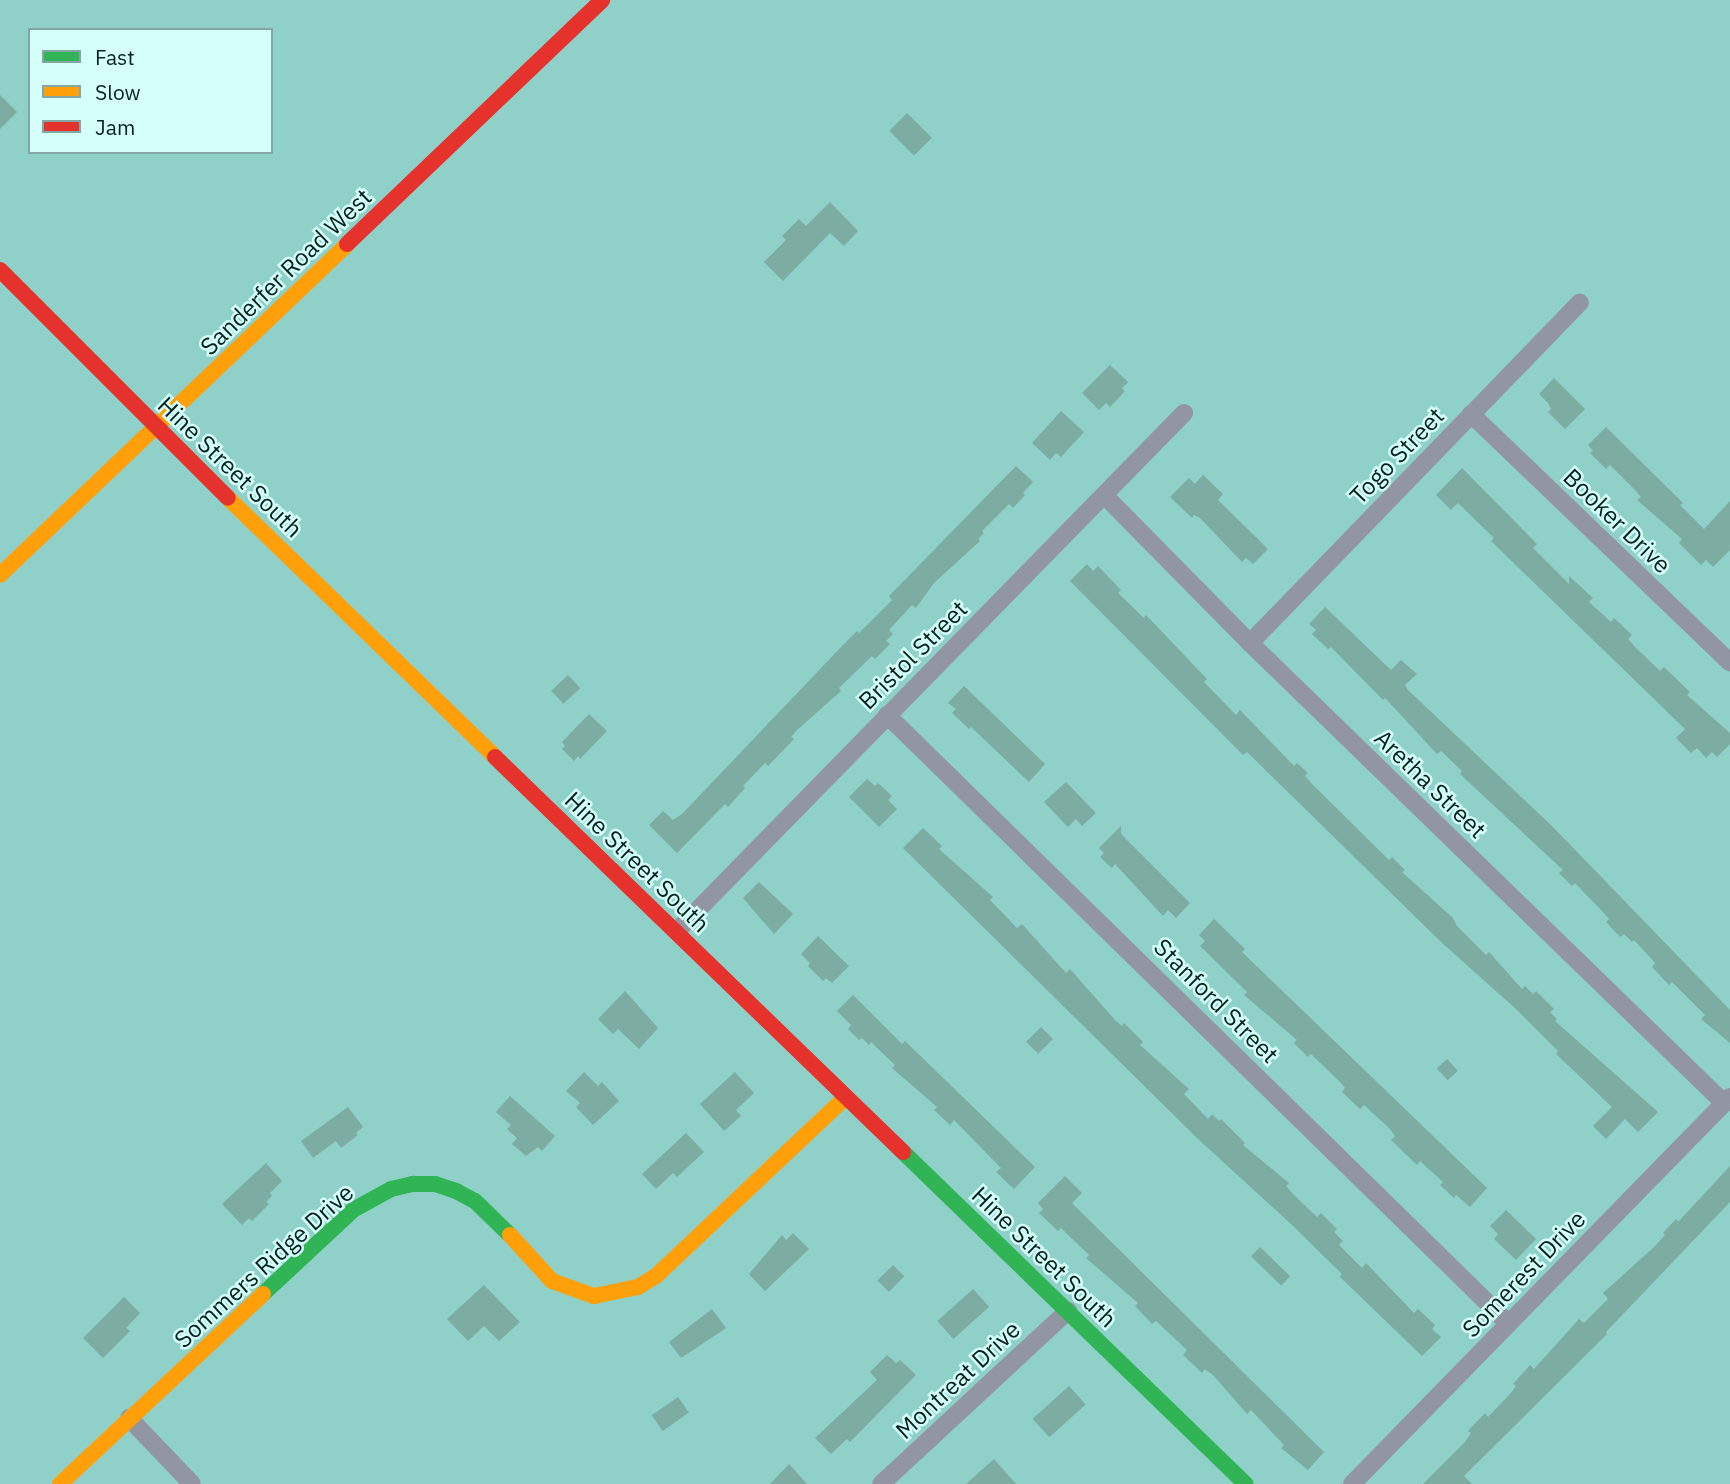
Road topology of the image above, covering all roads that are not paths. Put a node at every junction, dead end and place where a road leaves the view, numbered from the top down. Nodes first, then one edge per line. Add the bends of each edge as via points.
1 (602, 0) edge
2 (0, 270) edge
3 (1580, 303) dead end
4 (1184, 413) dead end
5 (1471, 414) junction
6 (156, 428) junction
7 (1106, 497) junction
8 (0, 575) edge
9 (1250, 643) junction
10 (1730, 662) edge
11 (887, 715) junction
12 (677, 932) junction
13 (845, 1098) junction
14 (1727, 1100) edge
15 (1068, 1311) junction
16 (1509, 1324) junction
17 (129, 1419) junction
18 (60, 1484) edge
19 (192, 1484) edge
20 (881, 1484) edge
21 (1246, 1484) edge
22 (1352, 1484) edge

1 - 6 street, Sanderfer Road West
2 - 6 street, Hine Street South
3 - 5 street, Togo Street
4 - 7 street, Bristol Street
5 - 9 street, Togo Street
5 - 10 street, Booker Drive
6 - 8 street, Sanderfer Road West
6 - 12 street, Hine Street South
7 - 9 street, Aretha Street
7 - 11 street, Bristol Street
9 - 14 street, Aretha Street
11 - 12 street, Bristol Street
11 - 16 street, Stanford Street
12 - 13 street, Hine Street South
13 - 15 street, Hine Street South
13 - 17 street, Sommers Ridge Drive via 657,1275 616,1294 594,1296 552,1281 493,1216 456,1191 435,1184 391,1189 353,1210
14 - 16 street, Somerest Drive
15 - 20 street, Montreat Drive
15 - 21 street, Hine Street South
16 - 22 street, Somerest Drive
17 - 18 street, Sommers Ridge Drive
17 - 19 street

